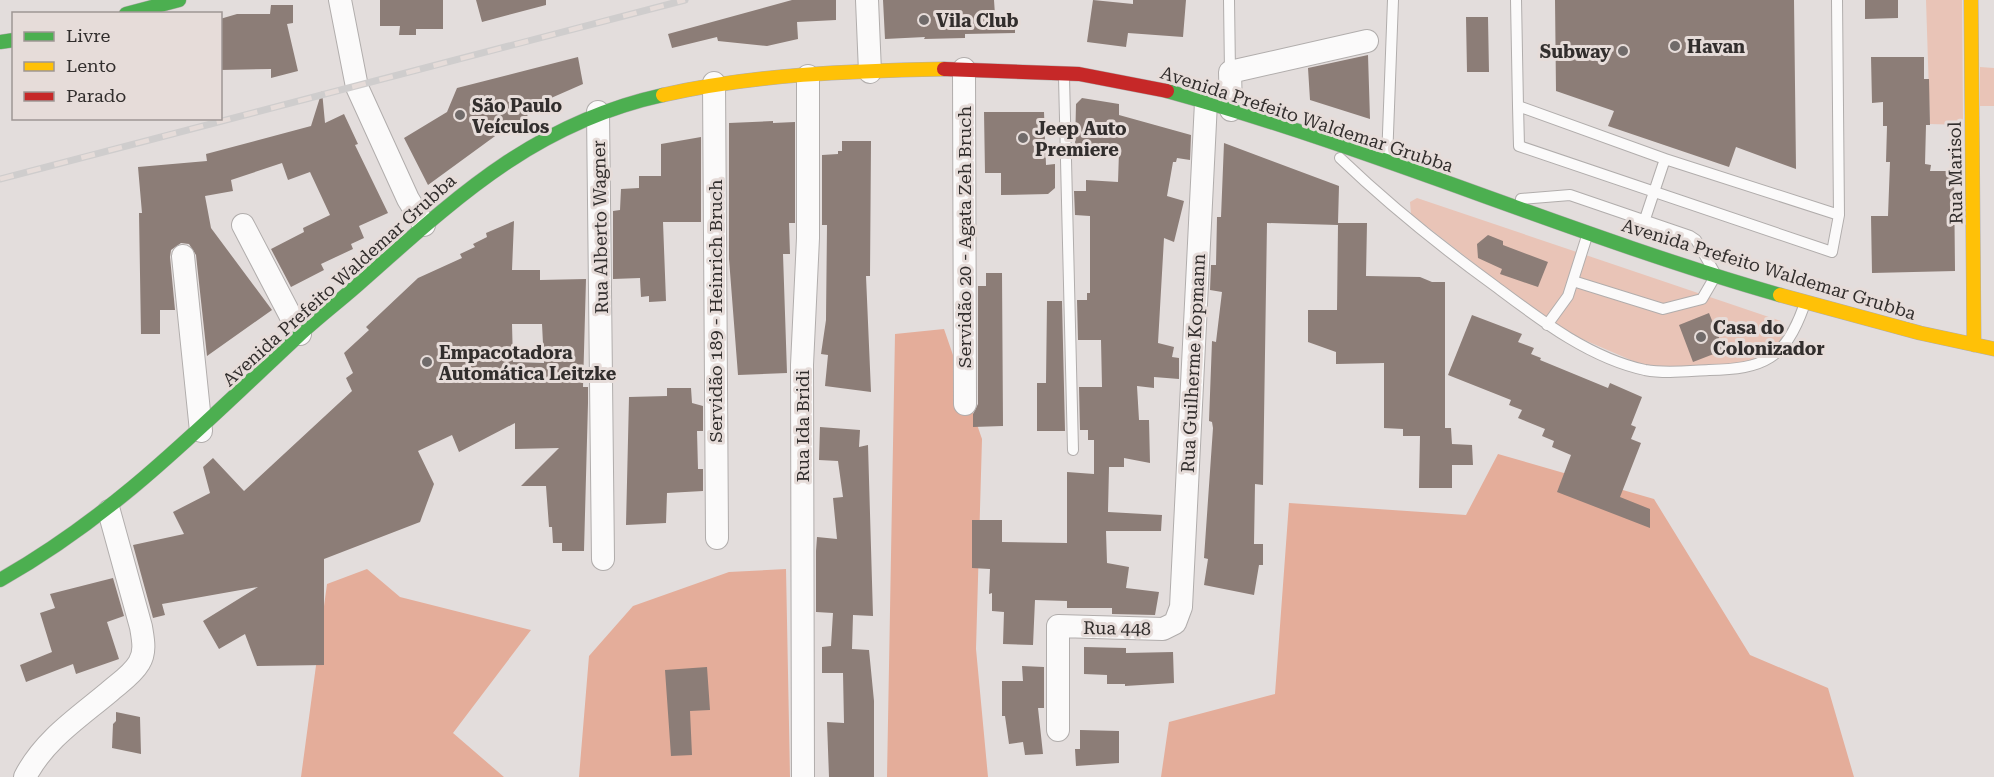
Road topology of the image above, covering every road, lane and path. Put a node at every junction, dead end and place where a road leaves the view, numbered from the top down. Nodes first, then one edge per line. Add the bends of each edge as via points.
1 (179, 0) edge
2 (340, 0) edge
3 (867, 0) edge
4 (1229, 0) edge
5 (1393, 0) edge
6 (1516, 0) edge
7 (1837, 0) edge
8 (1971, 0) edge
9 (150, 4) edge
10 (131, 12) edge
11 (1366, 41) dead end
12 (964, 69) junction
13 (870, 72) junction
14 (1230, 72) junction
15 (1064, 74) junction
16 (808, 76) junction
17 (714, 83) junction
18 (1206, 102) junction
19 (1518, 106) junction
20 (1231, 110) junction
21 (598, 112) junction
22 (1322, 140) junction
23 (1665, 159) junction
24 (1387, 163) junction
25 (1654, 191) junction
26 (1496, 201) junction
27 (1839, 215) junction
28 (1645, 219) junction
29 (243, 225) dead end
30 (424, 225) junction
31 (1588, 233) junction
32 (183, 256) dead end
33 (1716, 275) junction
34 (1573, 281) junction
35 (1805, 303) junction
36 (1547, 325) junction
37 (300, 334) junction
38 (1974, 345) junction
39 (1994, 349) edge
40 (965, 404) dead end
41 (201, 431) junction
42 (1073, 450) dead end
43 (109, 511) junction
44 (717, 538) dead end
45 (603, 559) dead end
46 (0, 580) edge
47 (1175, 623) joint
48 (1058, 730) dead end
49 (25, 777) edge
50 (803, 777) edge

1 - 9 main road
2 - 30 street via 357,87 408,199
3 - 13 street
4 - 14 lane
5 - 24 lane
6 - 19 lane
7 - 27 lane
8 - 38 main road, Rua Marisol
9 - 10 main road
11 - 14 street
12 - 13 main road, Avenida Prefeito Waldemar Grubba
12 - 15 main road, Avenida Prefeito Waldemar Grubba
12 - 40 street, Servidão 20 - Agata Zeh Bruch
13 - 16 main road, Avenida Prefeito Waldemar Grubba
14 - 20 street
15 - 18 main road, Avenida Prefeito Waldemar Grubba via 1117,80
15 - 42 lane
16 - 17 main road, Avenida Prefeito Waldemar Grubba
16 - 50 street, Rua Ida Bridi via 808,238 802,365
17 - 21 main road, Avenida Prefeito Waldemar Grubba
17 - 44 street, Servidão 189 - Heinrich Bruch
18 - 20 main road, Avenida Prefeito Waldemar Grubba
18 - 47 street, Rua Guilherme Kopmann via 1181,607
19 - 23 lane
19 - 25 lane via 1519,146
20 - 22 main road, Avenida Prefeito Waldemar Grubba
21 - 30 main road, Avenida Prefeito Waldemar Grubba via 514,156
21 - 45 street, Rua Alberto Wagner
22 - 24 main road, Avenida Prefeito Waldemar Grubba
22 - 36 lane via 1425,234
23 - 25 lane
23 - 27 lane
24 - 26 main road, Avenida Prefeito Waldemar Grubba
25 - 27 lane via 1832,252
25 - 28 lane
26 - 28 lane via 1570,195
26 - 31 main road, Avenida Prefeito Waldemar Grubba
28 - 33 lane via 1696,240
29 - 37 street
30 - 37 main road, Avenida Prefeito Waldemar Grubba
31 - 33 main road, Avenida Prefeito Waldemar Grubba
31 - 34 lane
32 - 41 street
33 - 34 lane via 1702,299 1663,309
33 - 35 main road, Avenida Prefeito Waldemar Grubba
34 - 36 lane via 1568,297
35 - 36 lane via 1796,329 1783,348 1767,362 1741,370 1644,369 1595,351
35 - 38 main road, Avenida Prefeito Waldemar Grubba
37 - 41 main road, Avenida Prefeito Waldemar Grubba
38 - 39 main road, Avenida Prefeito Waldemar Grubba
41 - 43 main road, Avenida Prefeito Waldemar Grubba
43 - 46 main road, Avenida Prefeito Waldemar Grubba via 35,562
43 - 49 street via 141,627 144,646 140,662 129,676 50,740
47 - 48 street, Rua 448 via 1163,629 1058,626

